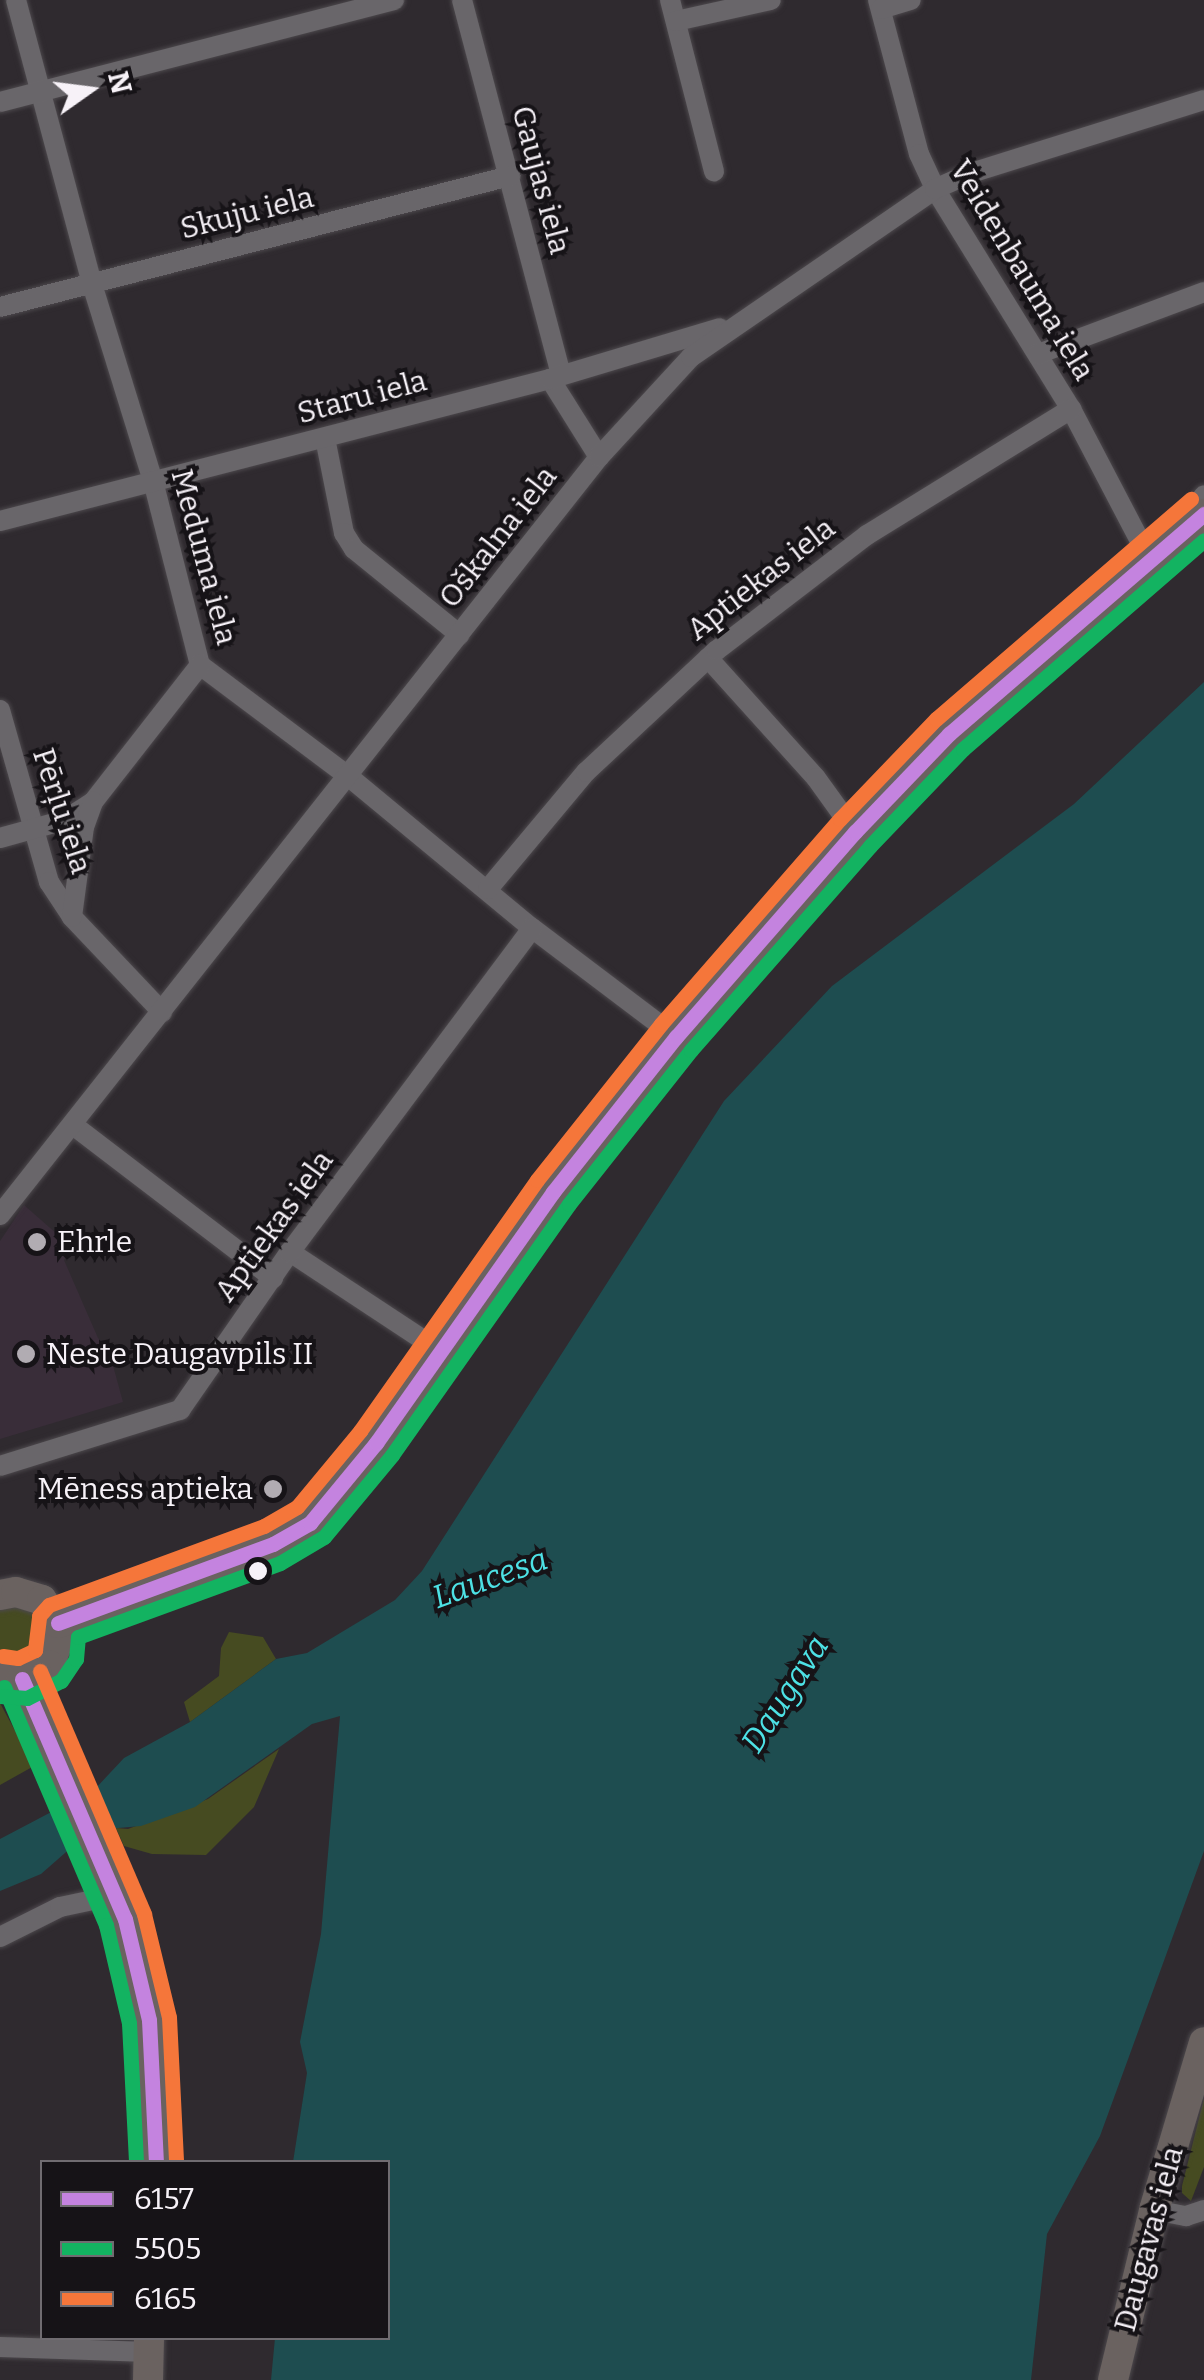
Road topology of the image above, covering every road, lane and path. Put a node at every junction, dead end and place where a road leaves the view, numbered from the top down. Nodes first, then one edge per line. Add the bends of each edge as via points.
1 (16, 0) edge
2 (394, 0) edge
3 (462, 0) edge
4 (770, 0) edge
5 (911, 0) edge
6 (879, 5) edge
7 (673, 10) edge
8 (40, 92) junction
9 (1204, 100) edge
10 (0, 102) edge
11 (714, 171) dead end
12 (510, 176) junction
13 (934, 189) junction
14 (92, 284) junction
15 (1204, 292) edge
16 (0, 307) edge
17 (737, 323) junction
18 (1038, 354) junction
19 (556, 377) junction
20 (1070, 409) junction
21 (325, 438) junction
22 (599, 456) junction
23 (153, 481) junction
24 (1204, 495) edge
25 (0, 521) edge
26 (1193, 522) edge
27 (1149, 558) junction
28 (460, 635) junction
29 (708, 658) junction
30 (200, 665) junction
31 (0, 710) edge
32 (348, 776) junction
33 (93, 802) junction
34 (33, 830) junction
35 (855, 832) junction
36 (0, 838) edge
37 (488, 888) junction
38 (72, 917) junction
39 (532, 928) junction
40 (162, 1012) junction
41 (676, 1037) junction
42 (73, 1126) junction
43 (0, 1215) edge
44 (290, 1252) junction
45 (273, 1278) junction
46 (440, 1351) junction
47 (0, 1466) edge
48 (1, 1592) edge
49 (58, 1622) junction
50 (11, 1677) edge
51 (118, 1895) junction
52 (0, 1937) edge
53 (1204, 2042) edge
54 (156, 2160) edge
55 (1154, 2210) junction
56 (1204, 2210) edge
57 (1, 2347) edge
58 (149, 2356) edge
59 (1113, 2380) edge

1 - 8 street, Meduma iela
2 - 8 street
3 - 12 street, Gaujas iela
4 - 7 street
5 - 6 street
6 - 13 street, Veidenbauma iela
7 - 11 street
8 - 10 street
8 - 14 street, Meduma iela
9 - 13 street, Oškalna iela
12 - 14 street, Skuju iela
12 - 19 street, Gaujas iela
13 - 17 street, Oškalna iela
13 - 18 street, Veidenbauma iela
14 - 16 street, Skuju iela
14 - 23 street, Meduma iela
15 - 18 street
17 - 19 street, Staru iela
17 - 22 street, Oškalna iela via 690,357
18 - 20 street, Veidenbauma iela
19 - 21 street, Staru iela
19 - 22 street, Gaujas iela
20 - 27 street, Veidenbauma iela
20 - 29 street, Aptiekas iela via 866,535
21 - 23 street, Staru iela
21 - 28 street via 344,533 354,549
22 - 28 street, Oškalna iela
23 - 25 street, Staru iela
23 - 30 street, Meduma iela
24 - 26 street
26 - 27 main road
27 - 35 main road via 948,734
28 - 32 street, Oškalna iela
29 - 35 street via 816,778
29 - 37 street, Aptiekas iela via 586,772
30 - 32 street, Meduma iela
30 - 33 street
31 - 34 street, Pērļu iela
32 - 37 street, Meduma iela
32 - 40 street, Oškalna iela
33 - 34 street
33 - 38 street
34 - 36 street
34 - 38 street, Pērļu iela via 50,882
35 - 41 main road
37 - 39 street, Meduma iela
38 - 40 street, Pērļu iela
39 - 41 street, Meduma iela
39 - 44 street, Aptiekas iela
40 - 42 street, Oškalna iela
41 - 46 main road via 552,1192
42 - 43 street, Oškalna iela
42 - 45 street
44 - 45 street, Aptiekas iela
44 - 46 street
45 - 47 street, Aptiekas iela via 180,1410
46 - 49 main road via 348,1482 310,1523 273,1544
48 - 49 main road via 42,1600
49 - 50 main road via 60,1638 49,1665
50 - 51 main road
51 - 52 street via 60,1908
51 - 54 main road via 149,2020
53 - 55 main road, Daugavas iela
55 - 56 street via 1186,2216
55 - 59 main road, Daugavas iela
57 - 58 street

